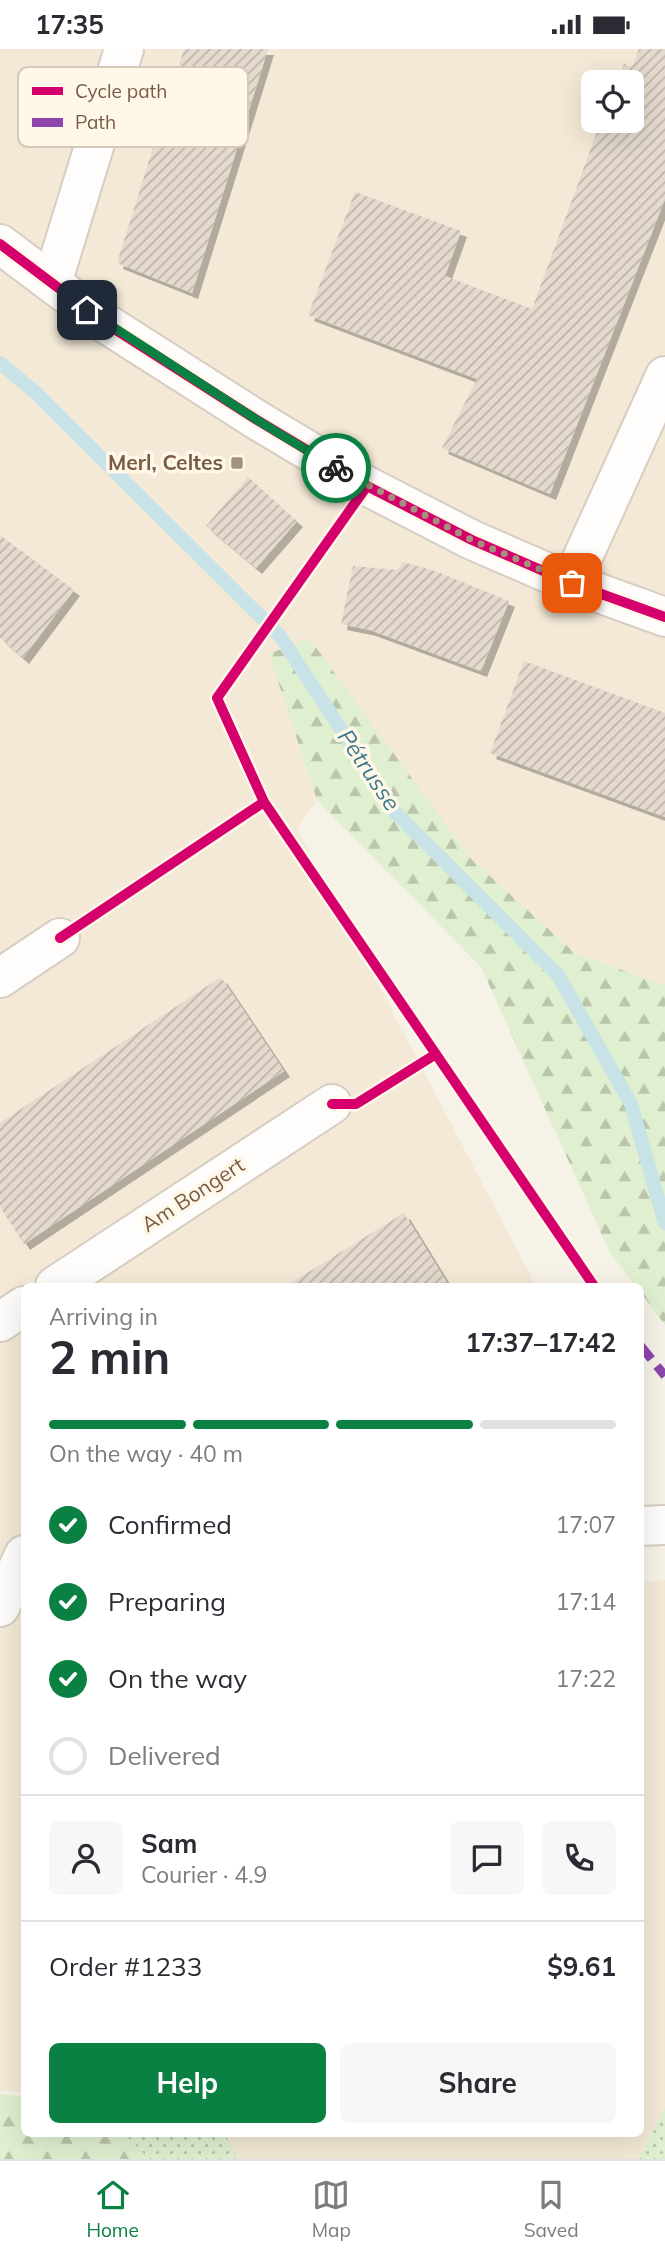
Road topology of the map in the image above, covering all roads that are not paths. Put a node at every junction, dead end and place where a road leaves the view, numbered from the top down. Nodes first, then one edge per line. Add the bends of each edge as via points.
1 (124, 49) edge
2 (118, 67) edge
3 (94, 147) edge
4 (0, 244) edge
5 (52, 283) junction
6 (665, 376) edge
7 (572, 583) junction
8 (665, 617) edge
9 (60, 938) dead end
10 (0, 978) edge
11 (332, 1104) dead end
12 (60, 1283) edge
13 (21, 1308) edge
14 (0, 1323) edge
15 (21, 1334) edge
16 (665, 1525) edge
17 (644, 1526) edge
18 (21, 1562) edge
19 (0, 1607) edge

1 - 2 street
3 - 5 street
4 - 5 street
5 - 7 street via 105,323 367,486 472,540
6 - 7 street
7 - 8 street
9 - 10 street
11 - 12 street, Am Bongert
13 - 14 street
14 - 15 street
16 - 17 street
18 - 19 street

